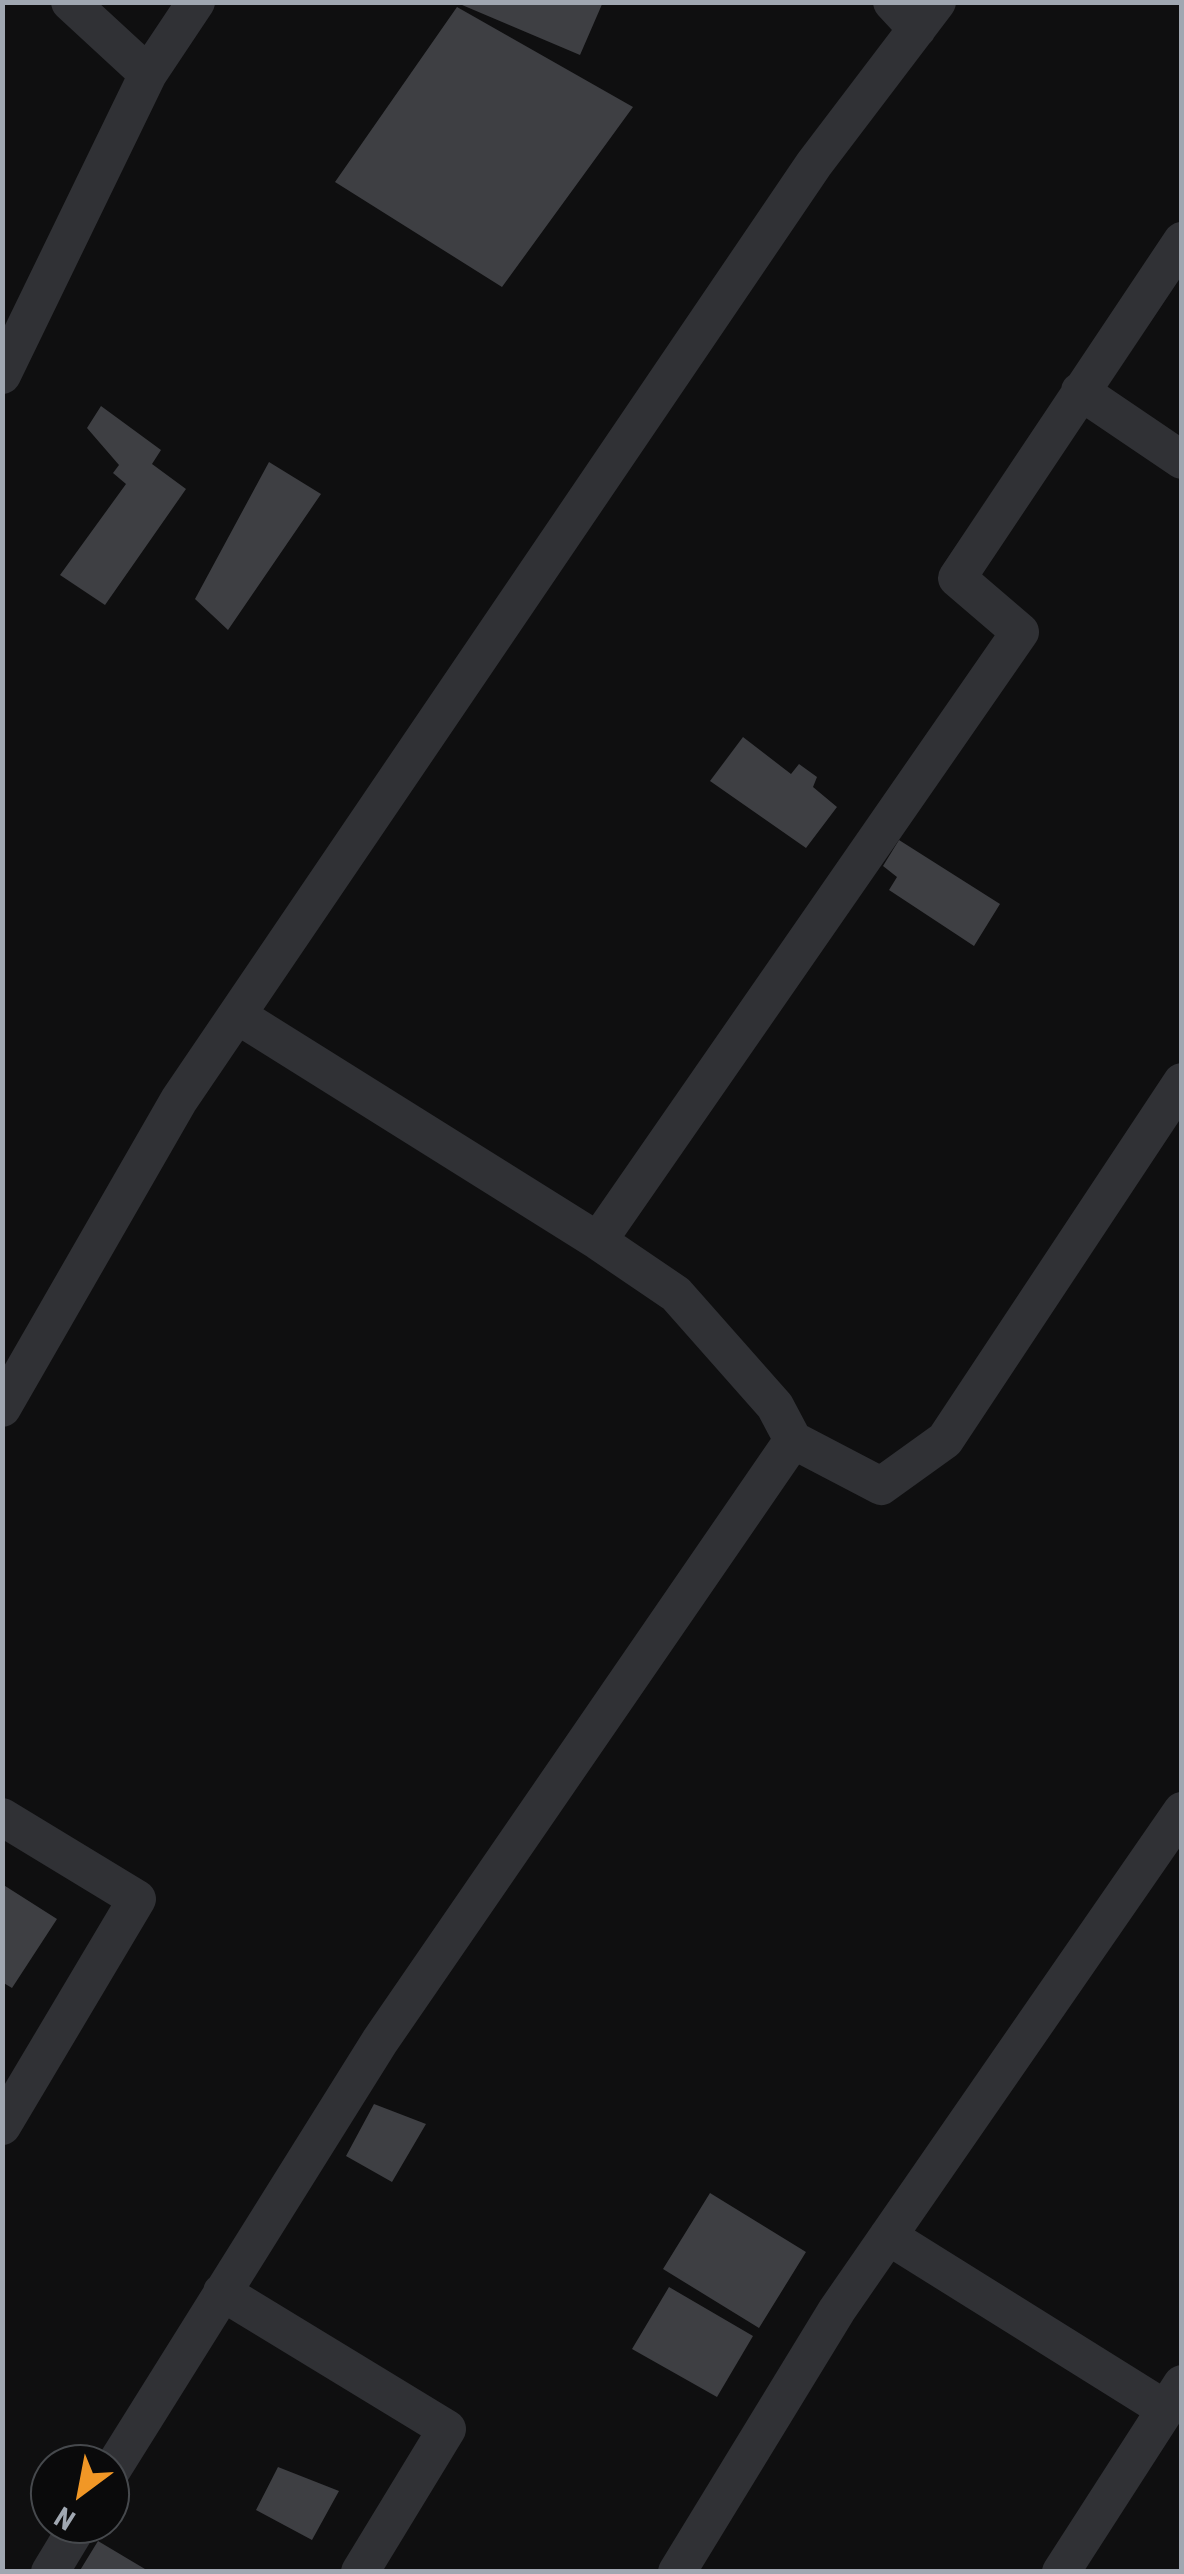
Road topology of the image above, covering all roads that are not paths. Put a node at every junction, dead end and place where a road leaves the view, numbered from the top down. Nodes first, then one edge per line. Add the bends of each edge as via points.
1 (70, 2) edge
2 (196, 2) edge
3 (916, 11) edge
4 (148, 74) junction
5 (1182, 241) edge
6 (2, 375) edge
7 (1080, 391) junction
8 (1182, 460) edge
9 (236, 1014) junction
10 (1182, 1082) edge
11 (598, 1241) junction
12 (2, 1408) edge
13 (793, 1440) junction
14 (1182, 1811) edge
15 (2, 1817) edge
16 (2, 2126) edge
17 (888, 2236) junction
18 (222, 2292) junction
19 (1173, 2397) edge
20 (128, 2444) edge
21 (67, 2544) edge
22 (50, 2572) edge
23 (360, 2572) edge
24 (677, 2572) edge
25 (1061, 2572) edge

1 - 4 street
2 - 4 street
3 - 9 street
4 - 6 street
5 - 7 street
7 - 8 street
7 - 11 street via 958,578 1020,632
9 - 11 street
9 - 12 street via 179,1100
10 - 13 street via 945,1440 881,1486
11 - 13 street via 676,1294 775,1406
13 - 18 street via 380,2041
14 - 17 street
15 - 16 street via 137,1899
17 - 19 street
17 - 24 street
18 - 20 street
18 - 23 street via 447,2428
19 - 25 street
21 - 22 street

